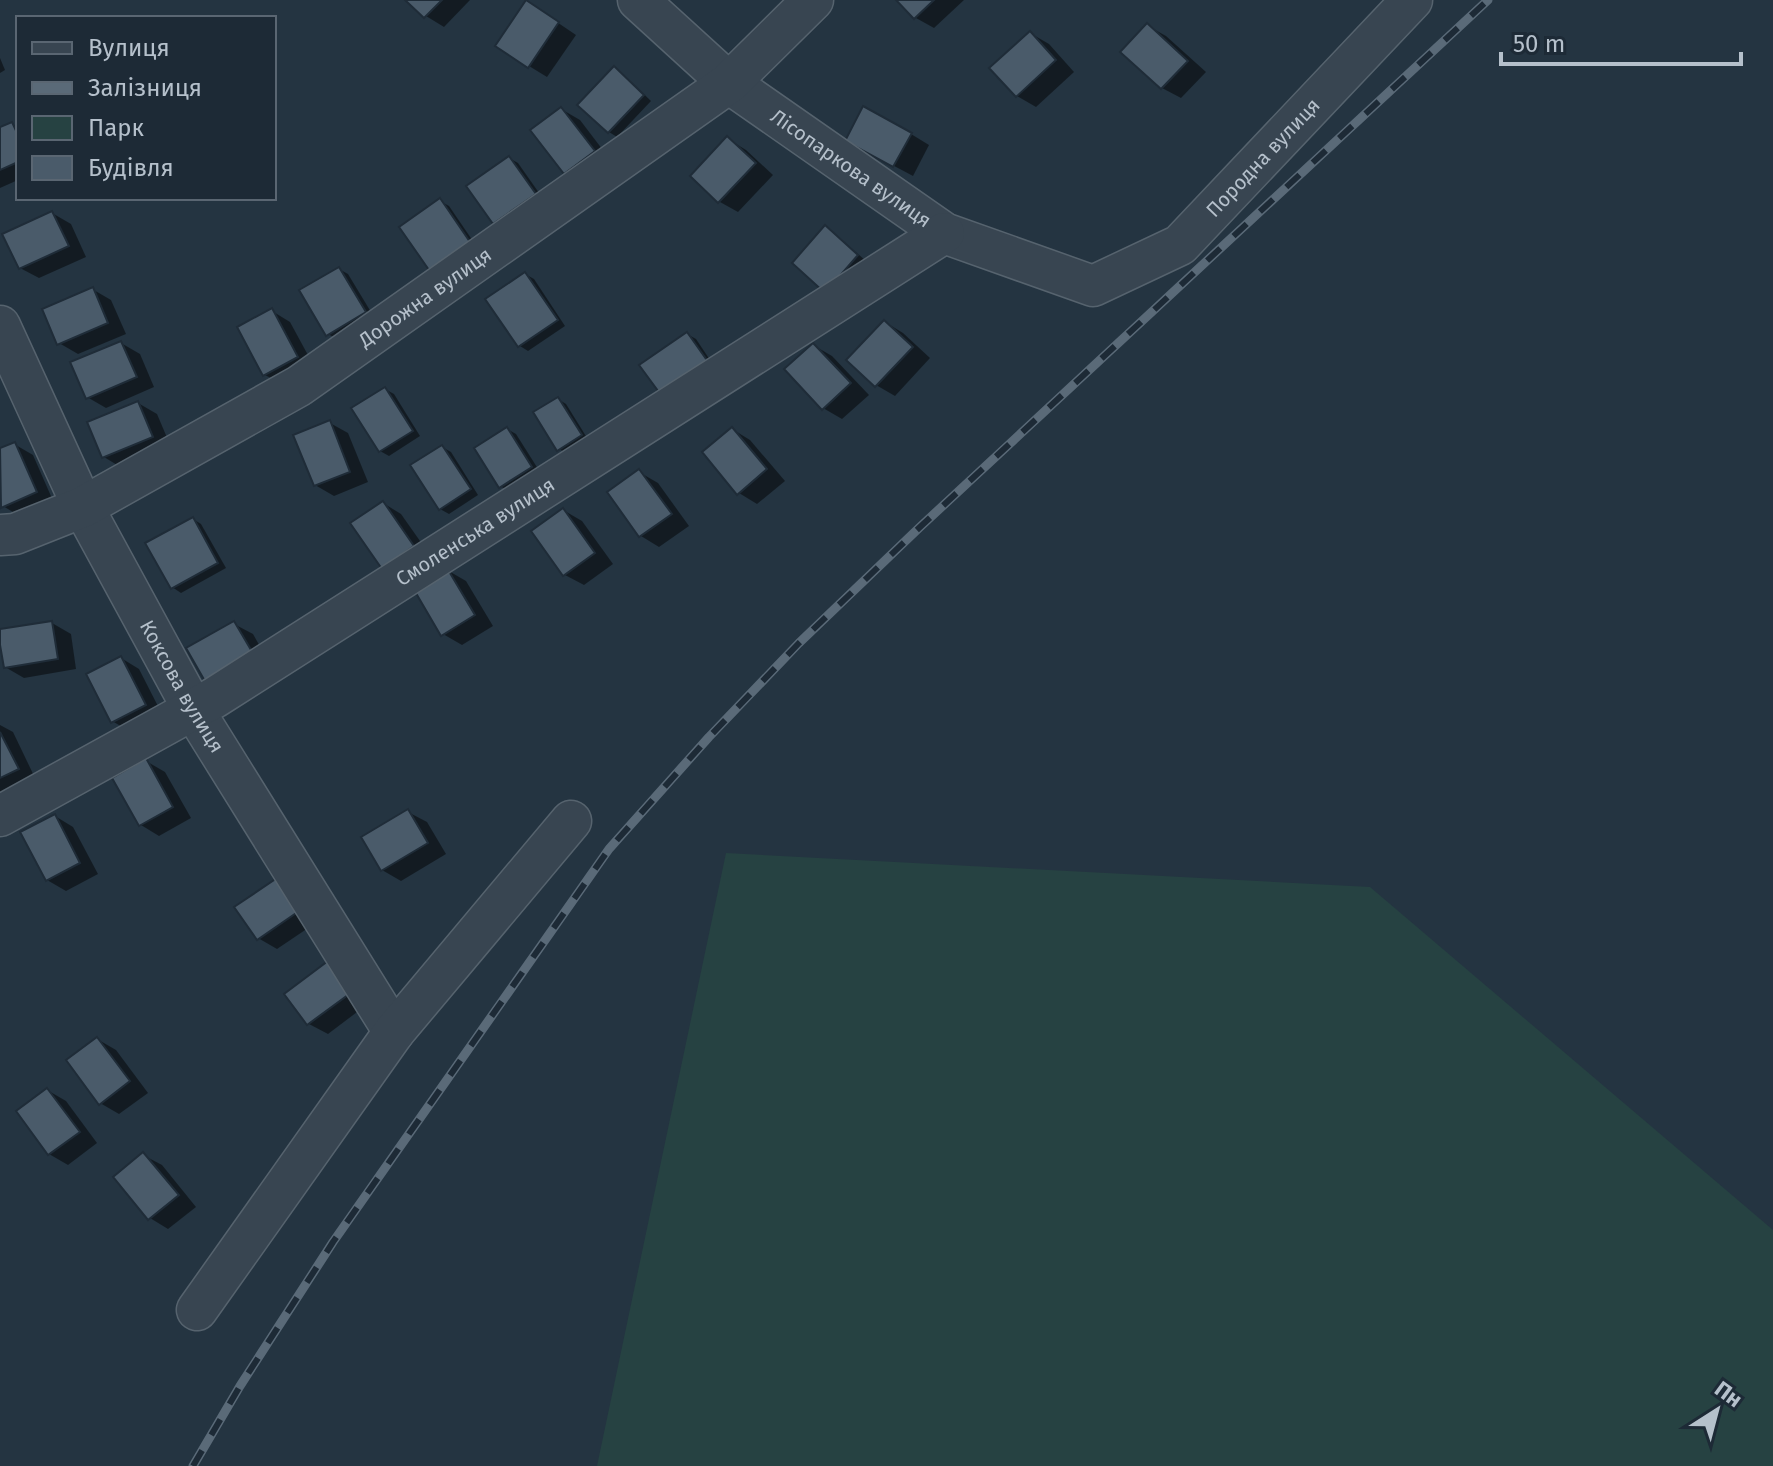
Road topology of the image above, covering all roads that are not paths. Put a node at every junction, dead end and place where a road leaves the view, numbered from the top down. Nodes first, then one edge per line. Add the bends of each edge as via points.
1 (638, 0) edge
2 (813, 0) edge
3 (1412, 0) edge
4 (729, 83) junction
5 (944, 233) junction
6 (1093, 286) joint
7 (0, 326) edge
8 (83, 507) junction
9 (0, 535) edge
10 (193, 709) junction
11 (0, 816) edge
12 (571, 821) dead end
13 (394, 1032) junction
14 (197, 1310) dead end

1 - 4 street, Лісопаркова вулиця
2 - 4 street, Дорожна вулиця
3 - 6 street, Породна вулиця via 1180,245
4 - 5 street, Лісопаркова вулиця
4 - 8 street, Дорожна вулиця via 299,386
5 - 6 street, Лісопаркова вулиця
5 - 10 street, Смоленська вулиця
7 - 8 street, Коксова вулиця
8 - 9 street, Дорожна вулиця
8 - 10 street, Коксова вулиця
10 - 11 street, Смоленська вулиця
10 - 13 street, Коксова вулиця
12 - 13 street
13 - 14 street

